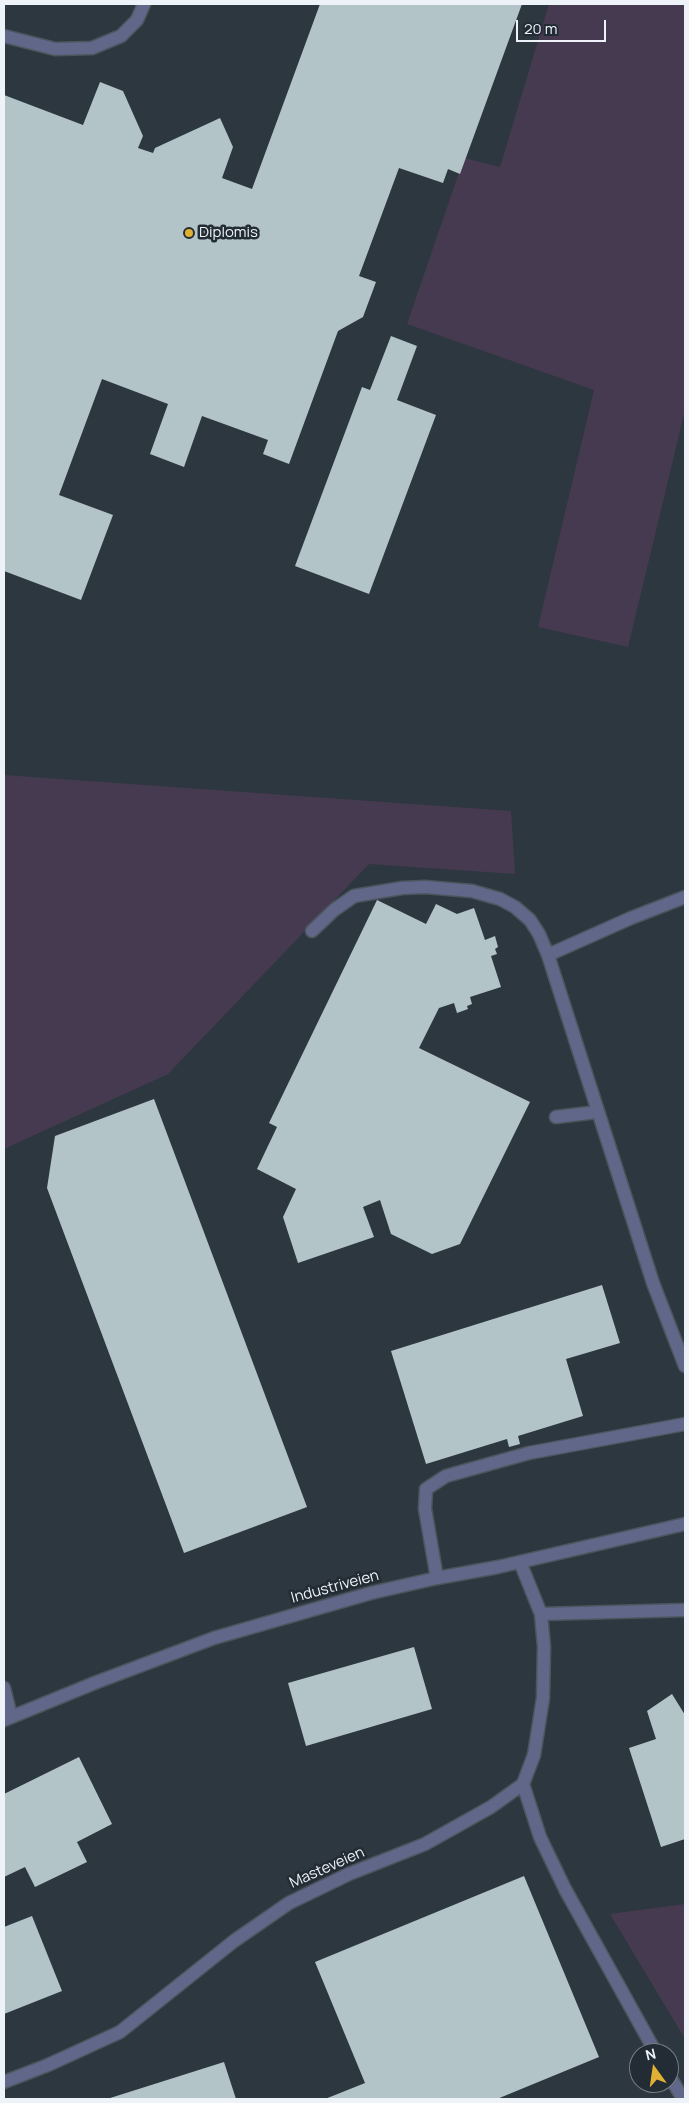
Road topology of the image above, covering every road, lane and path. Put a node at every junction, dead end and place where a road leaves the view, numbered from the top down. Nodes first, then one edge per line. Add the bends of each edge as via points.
1 (144, 4) edge
2 (4, 36) edge
3 (685, 897) edge
4 (312, 931) dead end
5 (548, 955) junction
6 (597, 1112) junction
7 (556, 1117) dead end
8 (685, 1366) edge
9 (685, 1424) edge
10 (685, 1524) edge
11 (520, 1562) junction
12 (437, 1578) junction
13 (685, 1610) edge
14 (541, 1614) junction
15 (4, 1688) edge
16 (7, 1718) edge
17 (522, 1784) junction
18 (650, 2043) edge
19 (4, 2082) edge

1 - 2 street via 137,20 121,36 92,48 55,49
3 - 5 street
4 - 5 street via 354,896 402,888 472,891 515,907 540,934
5 - 6 street
6 - 7 street
6 - 8 street via 653,1283
9 - 12 street via 529,1453 439,1480 426,1489 424,1509
10 - 11 street, Industriveien
11 - 12 street, Industriveien
11 - 14 street
12 - 16 street, Industriveien via 214,1638
13 - 14 street
14 - 17 street via 543,1698 534,1755
15 - 16 street
17 - 18 street via 540,1837 566,1890
17 - 19 street, Masteveien via 491,1807 425,1844 349,1874 289,1903 234,1941 120,2032

